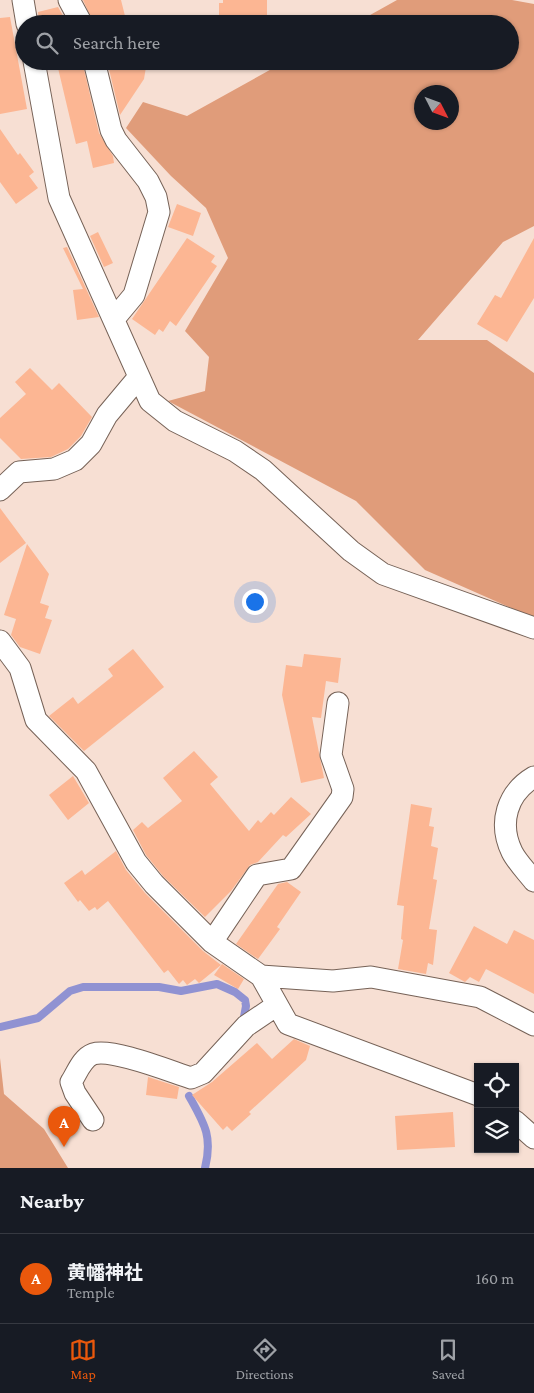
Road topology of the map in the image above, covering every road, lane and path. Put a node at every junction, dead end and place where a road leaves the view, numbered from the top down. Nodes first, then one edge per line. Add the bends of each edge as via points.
1 (23, 0) edge
2 (69, 0) edge
3 (26, 15) edge
4 (77, 15) edge
5 (36, 70) edge
6 (96, 70) edge
7 (114, 319) junction
8 (138, 378) junction
9 (0, 490) edge
10 (534, 628) edge
11 (0, 640) edge
12 (338, 703) dead end
13 (534, 776) edge
14 (534, 881) edge
15 (212, 942) junction
16 (261, 976) junction
17 (277, 1005) junction
18 (534, 1025) edge
19 (474, 1094) edge
20 (93, 1120) dead end
21 (519, 1125) edge
22 (534, 1138) edge

1 - 3 street
2 - 4 street
5 - 7 street via 59,198
6 - 7 street via 116,140 148,181 159,206 158,220 136,292
7 - 8 street
8 - 9 street via 107,416 91,444 75,460 54,469 19,472
8 - 10 street via 150,401 162,411 263,470 352,551 383,574
11 - 15 street via 20,668 36,720 86,771 136,862
12 - 15 street via 331,755 343,789 342,798 291,869 257,875
13 - 14 street via 509,801 506,825 512,852
15 - 16 street
16 - 17 street
16 - 18 street via 333,981 371,977 480,997
17 - 19 street via 288,1024
17 - 20 street via 246,1026 203,1073 191,1078 109,1053 92,1054 71,1082
21 - 22 street

